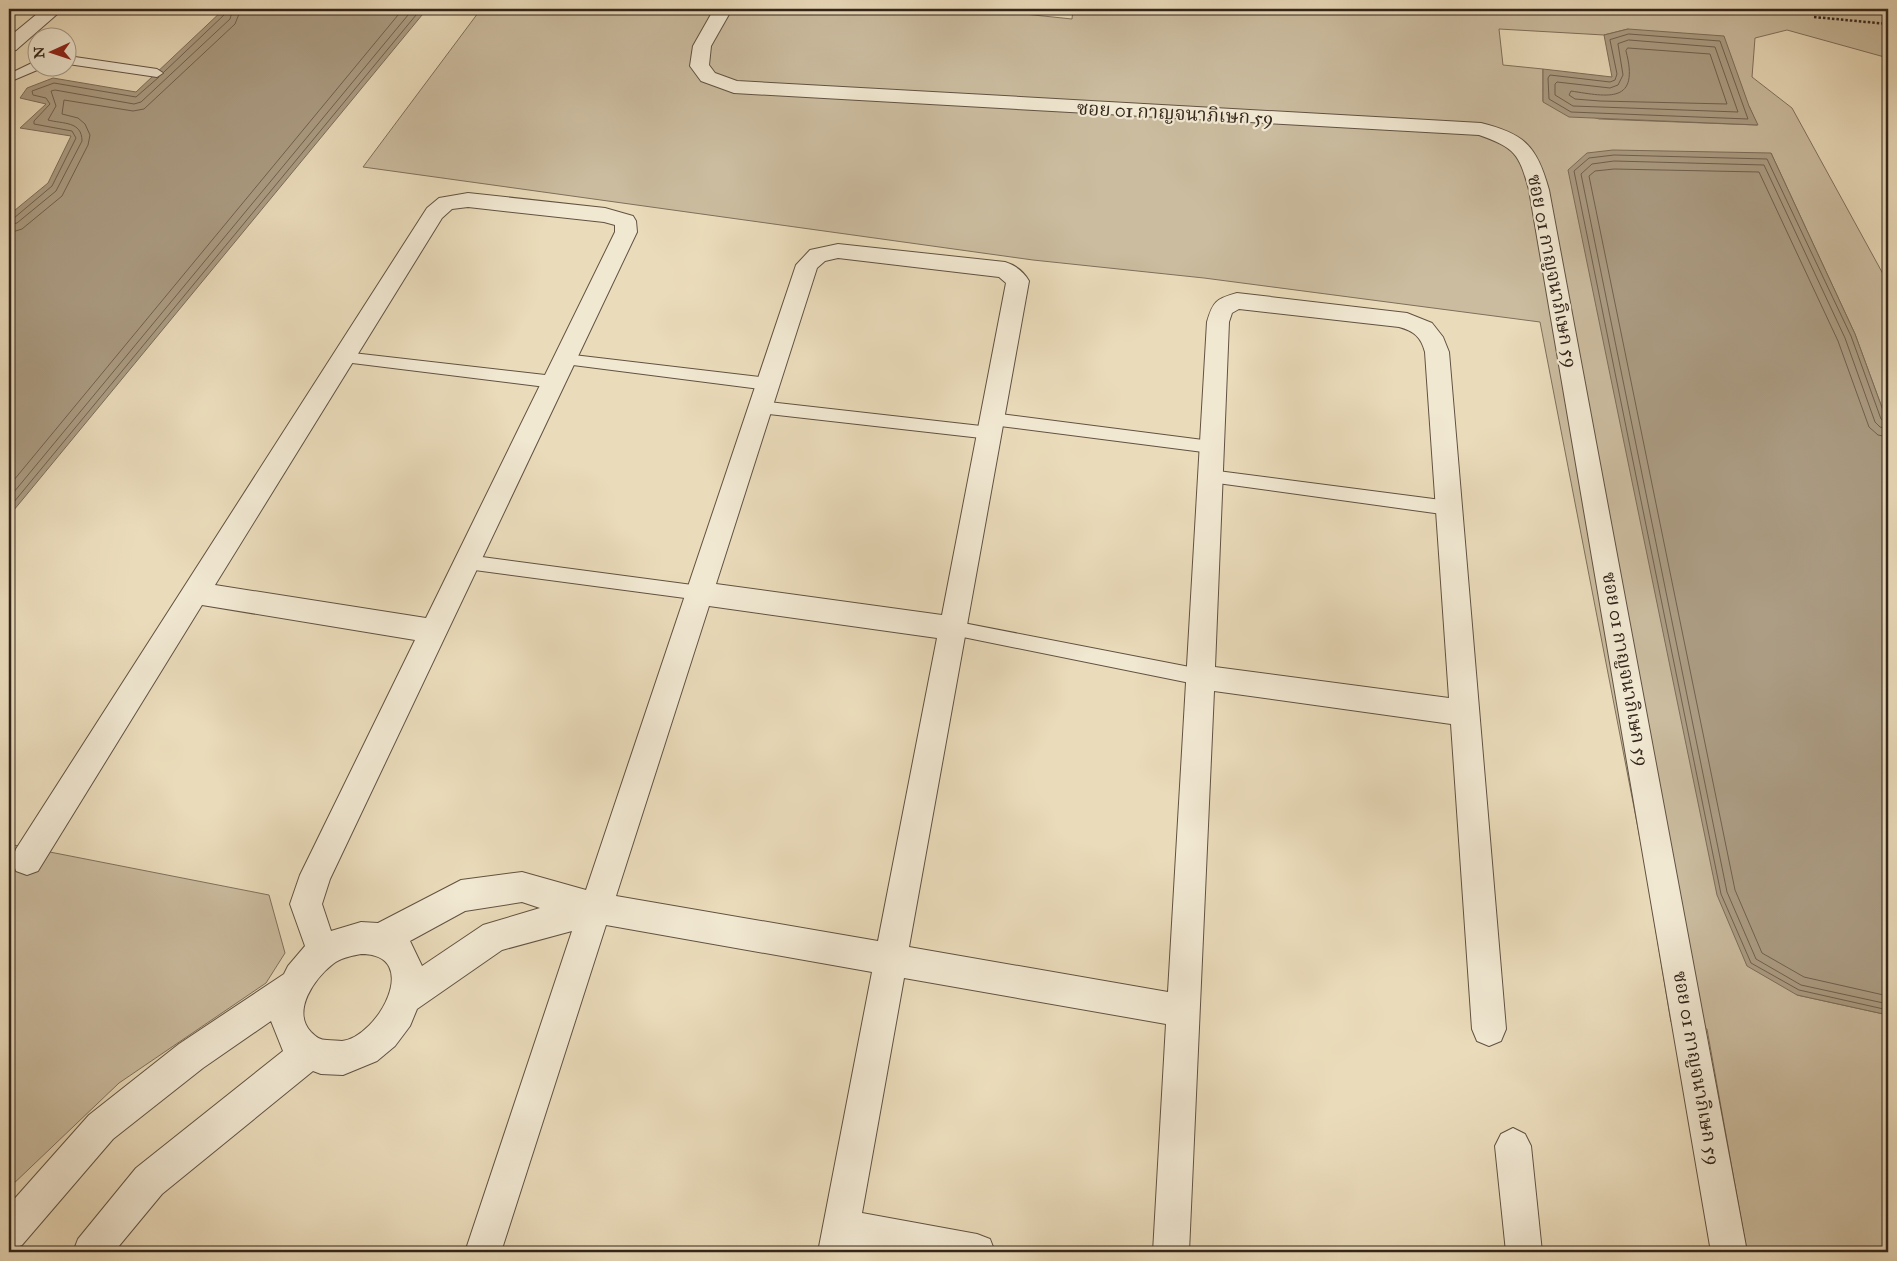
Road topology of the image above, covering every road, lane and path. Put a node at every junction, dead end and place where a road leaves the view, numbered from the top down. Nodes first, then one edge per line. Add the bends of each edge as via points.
1 (54, 9) edge
2 (723, 9) edge
3 (1814, 17) dead end
4 (1888, 24) edge
5 (9, 46) edge
6 (78, 61) edge
7 (28, 69) edge
8 (157, 72) dead end
9 (9, 78) edge
10 (344, 356) junction
11 (565, 359) junction
12 (554, 382) junction
13 (764, 396) junction
14 (991, 426) junction
15 (1211, 446) junction
16 (1210, 476) junction
17 (1449, 508) junction
18 (467, 562) junction
19 (196, 593) junction
20 (700, 593) junction
21 (953, 628) junction
22 (434, 631) junction
23 (1200, 677) junction
24 (1465, 713) junction
25 (27, 860) dead end
26 (596, 908) junction
27 (380, 940) junction
28 (323, 952) junction
29 (891, 960) junction
30 (294, 986) junction
31 (406, 997) junction
32 (1184, 1011) junction
33 (1489, 1029) dead end
34 (308, 1053) junction
35 (1513, 1146) dead end
36 (9, 1232) edge
37 (838, 1240) edge
38 (91, 1252) edge
39 (483, 1252) edge
40 (977, 1252) edge
41 (1171, 1252) edge
42 (1524, 1252) edge
43 (1729, 1252) edge

1 - 5 street
2 - 43 street, ซอย 01 กาญจนาภิเษก 59 via 702,46 699,66 708,77 734,87 1481,129 1506,138 1523,149 1532,164 1539,190
3 - 4 path
6 - 8 lane
7 - 9 lane
10 - 11 street via 434,213 446,203 468,200 605,215 625,222 626,232
10 - 12 lane
10 - 19 street
11 - 12 street
11 - 13 lane
12 - 18 street
13 - 14 lane
13 - 14 street via 807,265 818,256 838,251 1005,270 1018,280
13 - 20 street
14 - 15 lane
14 - 21 street
15 - 16 street
15 - 17 street via 1218,322 1222,308 1236,301 1399,318 1421,325 1432,336 1437,352
16 - 17 lane
16 - 23 street
17 - 24 street
18 - 20 lane
18 - 22 street
19 - 22 street
19 - 25 street
20 - 21 street
20 - 26 street
21 - 23 lane
21 - 29 street
22 - 28 street via 316,875 306,904
23 - 24 street
23 - 32 street
24 - 33 street
26 - 27 street via 522,887 514,888 461,896
26 - 29 street
26 - 31 street via 494,936
26 - 39 street
27 - 28 street via 361,938 342,942
27 - 31 street via 394,948 404,961 408,978
28 - 30 street via 306,967
29 - 32 street
29 - 37 street
30 - 34 street via 287,1006 288,1026 295,1042
30 - 36 street via 191,1056 101,1127
31 - 34 street via 398,1017 366,1048 347,1056 326,1058
32 - 41 street
34 - 38 street via 149,1181
35 - 42 street
37 - 40 street

